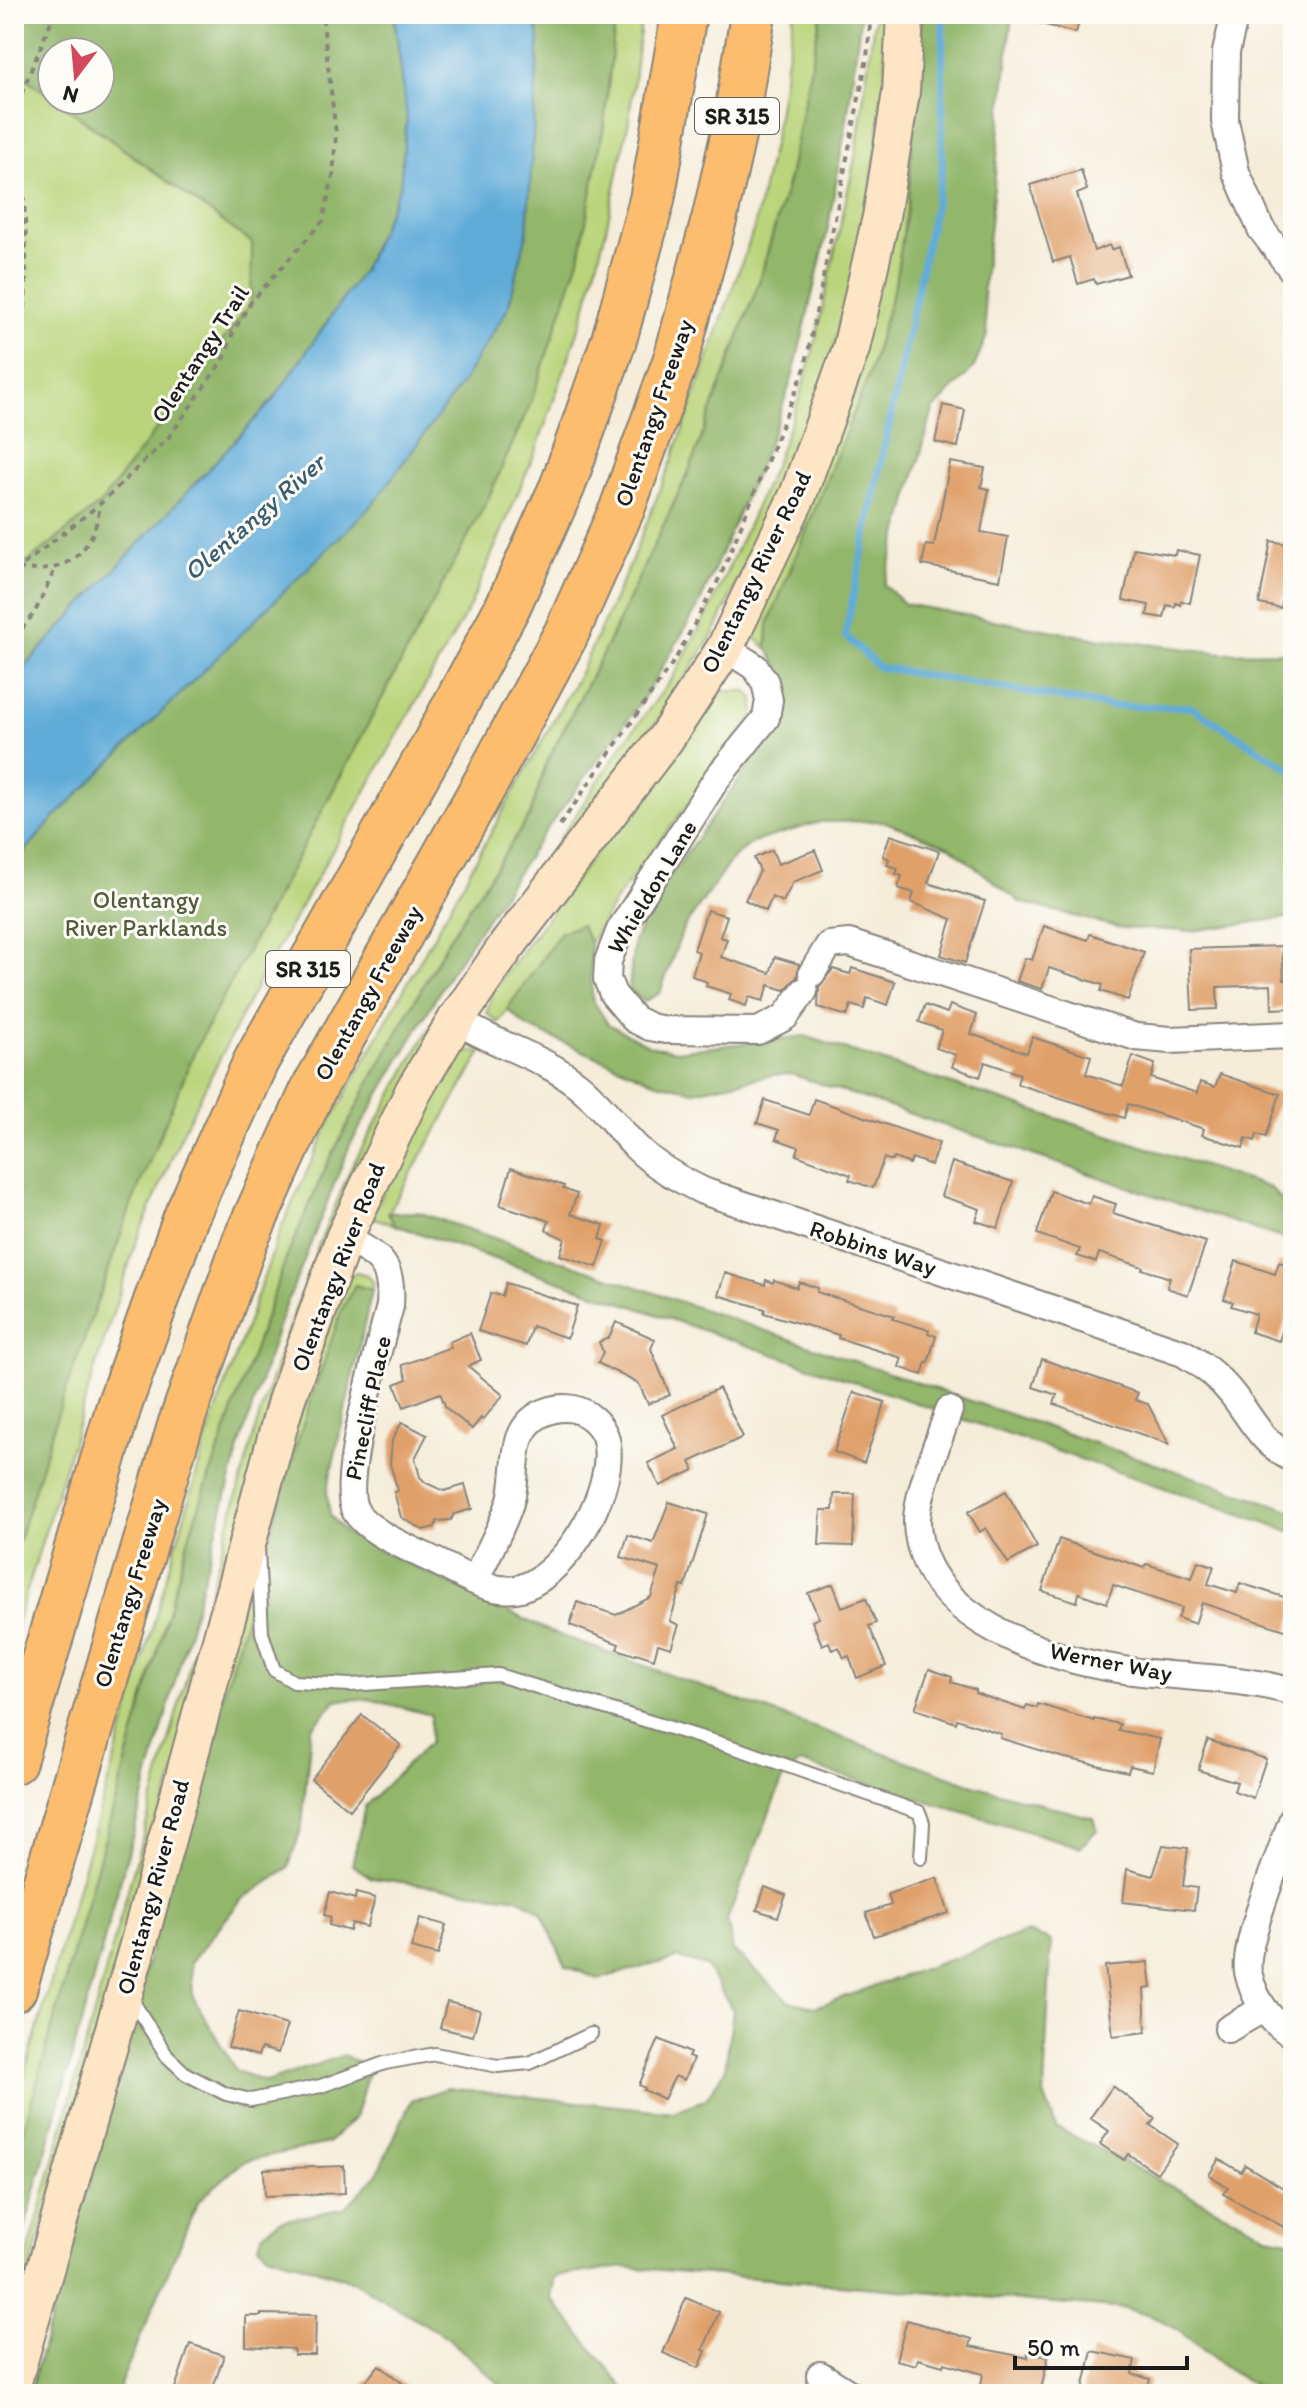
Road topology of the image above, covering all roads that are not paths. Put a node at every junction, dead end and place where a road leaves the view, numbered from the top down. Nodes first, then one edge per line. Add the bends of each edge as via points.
1 (684, 14) edge
2 (753, 14) edge
3 (905, 14) edge
4 (1235, 14) edge
5 (1293, 271) edge
6 (725, 648) junction
7 (456, 1020) junction
8 (1293, 1035) edge
9 (344, 1238) junction
10 (949, 1410) dead end
11 (1293, 1459) edge
12 (254, 1518) junction
13 (475, 1580) junction
14 (1293, 1692) edge
15 (14, 1761) edge
16 (1293, 1818) edge
17 (921, 1858) dead end
18 (14, 1989) edge
19 (125, 1989) junction
20 (1263, 2009) junction
21 (1228, 2029) dead end
22 (591, 2034) dead end
23 (1293, 2035) edge
24 (820, 2375) dead end
25 (14, 2378) edge
26 (850, 2394) edge

1 - 15 highway, SR 315 via 652,200 614,340 563,485 501,620 256,1061 186,1217 119,1406
2 - 18 highway, Olentangy Freeway / SR 315 via 715,216 676,359 622,509 552,660 313,1090 245,1241 180,1426
3 - 6 main road, Olentangy River Road via 901,92 881,217 851,349 798,495
4 - 5 street via 1226,52 1225,121 1236,172 1261,229
6 - 7 main road, Olentangy River Road via 666,738
6 - 8 street, Whieldon Lane via 755,667 765,682 766,718 717,778 620,930 607,979 617,1001 634,1019 666,1030 758,1031 785,1017 829,945 849,943 1136,1037
7 - 9 main road, Olentangy River Road via 414,1090
7 - 11 street, Robbins Way via 551,1065 579,1085 637,1148 703,1191 1183,1353 1209,1369 1254,1429
9 - 12 main road, Olentangy River Road via 286,1401
9 - 13 street, Pinecliff Place via 376,1254 385,1265 391,1292 353,1460 354,1509 393,1540
10 - 14 street, Werner Way via 917,1518 919,1547 944,1591 970,1613 1035,1647 1079,1660
12 - 17 lane via 262,1633 274,1670 294,1682 350,1685 498,1675 745,1751 919,1812
12 - 19 main road, Olentangy River Road
13 - 13 street, Pinecliff Place via 496,1589 526,1586 577,1540 590,1521 607,1460 603,1431 590,1417 572,1408 552,1408 521,1432 511,1500
16 - 20 street via 1249,1951 1248,1971
19 - 22 lane via 167,2056 186,2074 251,2100 435,2054 498,2066 530,2063
19 - 25 main road, Olentangy River Road
20 - 21 street
20 - 23 street
24 - 26 street

